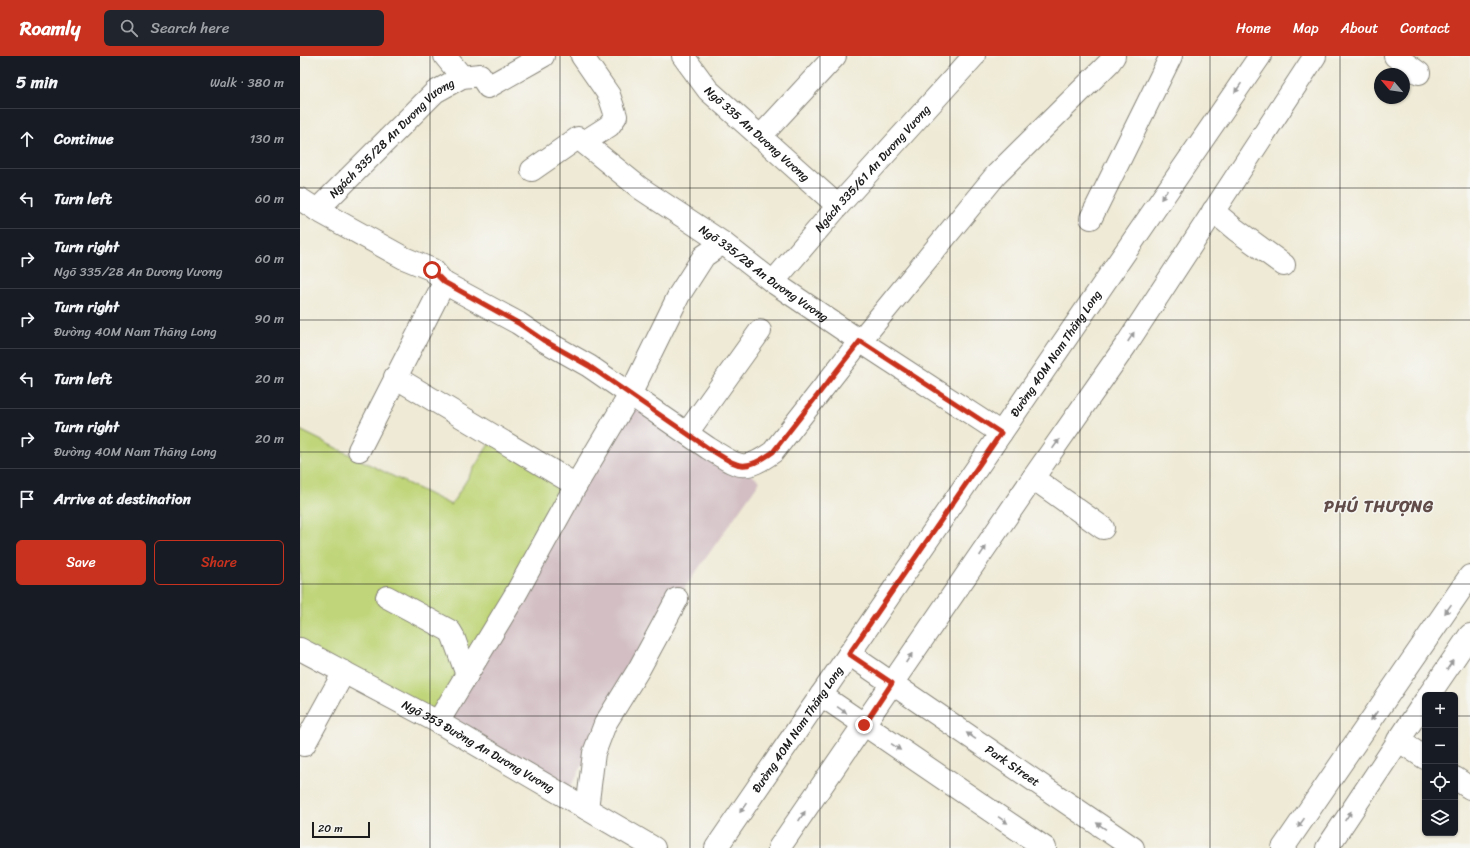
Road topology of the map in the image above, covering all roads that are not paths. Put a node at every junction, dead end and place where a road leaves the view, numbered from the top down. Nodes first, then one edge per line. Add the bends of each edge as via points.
1 (445, 56) edge
2 (543, 56) edge
3 (582, 56) edge
4 (683, 56) edge
5 (835, 56) edge
6 (974, 56) edge
7 (1114, 56) edge
8 (1171, 56) edge
9 (1260, 56) edge
10 (1315, 56) edge
11 (1395, 56) edge
12 (1419, 73) dead end
13 (462, 77) junction
14 (760, 137) junction
15 (584, 142) junction
16 (532, 170) dead end
17 (309, 204) edge
18 (838, 206) junction
19 (1213, 211) junction
20 (1091, 218) dead end
21 (724, 243) junction
22 (1284, 265) dead end
23 (444, 282) junction
24 (773, 282) junction
25 (760, 331) dead end
26 (860, 341) junction
27 (395, 377) junction
28 (631, 393) junction
29 (687, 433) junction
30 (1001, 433) junction
31 (358, 450) dead end
32 (1032, 478) junction
33 (576, 484) junction
34 (1102, 528) dead end
35 (1470, 576) edge
36 (387, 596) dead end
37 (677, 599) dead end
38 (1470, 635) edge
39 (300, 649) edge
40 (849, 654) junction
41 (344, 672) junction
42 (468, 674) junction
43 (892, 683) junction
44 (1431, 692) edge
45 (820, 696) junction
46 (1422, 705) edge
47 (438, 722) junction
48 (864, 725) junction
49 (1398, 740) junction
50 (304, 745) dead end
51 (1422, 756) edge
52 (1458, 780) edge
53 (1470, 788) edge
54 (587, 809) junction
55 (654, 848) edge
56 (716, 848) edge
57 (780, 848) edge
58 (1045, 848) edge
59 (1133, 848) edge
60 (1283, 848) edge
61 (1327, 848) edge

1 - 13 street
2 - 13 street, Ngách 335/28 An Dương Vương via 488,88 480,74
3 - 15 street via 609,95 616,116 609,126
4 - 14 street, Ngõ 335 An Dương Vương via 708,90
5 - 14 street
6 - 18 street, Ngách 335/61 An Dương Vương
7 - 26 street via 996,175
8 - 20 street
9 -> 30 street, Đường 40M Nam Thăng Long
10 - 19 street
11 - 12 street
13 - 17 street, Ngách 335/28 An Dương Vương via 435,92
14 - 18 street, Ngõ 335 An Dương Vương
15 - 16 street via 578,138
15 - 21 street, Ngõ 335/28 An Dương Vương via 640,188
17 - 23 street via 404,258 432,270
18 - 24 street, Ngách 335/61 An Dương Vương
19 - 22 street
32 -> 19 street via 1126,345
21 - 24 street, Ngõ 335/28 An Dương Vương
21 - 28 street via 704,256 679,295
23 - 27 street
23 - 28 street via 518,323
24 - 26 street, Ngõ 335/28 An Dương Vương
25 - 29 street
26 - 29 street via 773,452 757,463 744,466 729,460
26 - 30 street, Ngõ 335/28 An Dương Vương
27 - 31 street
27 - 33 street
28 - 29 street
28 - 33 street
30 - 40 street, Đường 40M Nam Thăng Long
32 - 34 street
43 -> 32 street
33 - 42 street
35 -> 60 street
36 - 42 street via 450,631
37 - 54 street via 639,669 605,724 594,754
44 -> 38 street
39 - 41 street, Ngõ 353 Đường An Dương Vương
40 - 43 street, Park Street
40 - 45 street, Đường 40M Nam Thăng Long
41 - 47 street, Ngõ 353 Đường An Dương Vương
41 - 50 street
42 - 47 street
43 - 48 street
59 -> 43 street, Park Street
45 -> 48 street
45 -> 56 street, Đường 40M Nam Thăng Long
46 - 49 street
47 - 54 street, Ngõ 353 Đường An Dương Vương
57 -> 48 street
48 -> 58 street
49 - 51 street
61 -> 49 street
52 - 53 street
54 - 55 street, Ngõ 353 Đường An Dương Vương

